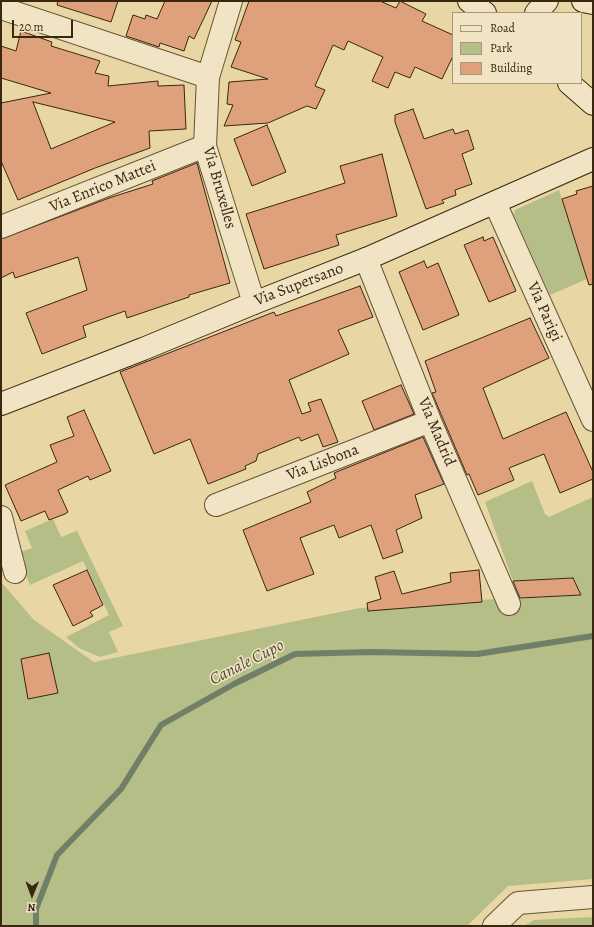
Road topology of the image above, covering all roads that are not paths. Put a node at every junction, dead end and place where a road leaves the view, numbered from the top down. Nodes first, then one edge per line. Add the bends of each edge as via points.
1 (231, 1) edge
2 (469, 1) edge
3 (547, 1) edge
4 (583, 1) edge
5 (593, 3) edge
6 (1, 8) edge
7 (484, 12) edge
8 (537, 12) edge
9 (208, 77) junction
10 (570, 84) edge
11 (593, 104) edge
12 (205, 146) junction
13 (593, 159) edge
14 (495, 203) junction
15 (1, 227) edge
16 (366, 259) junction
17 (254, 303) junction
18 (1, 404) edge
19 (593, 420) edge
20 (430, 421) junction
21 (216, 505) dead end
22 (1, 517) edge
23 (14, 572) dead end
24 (509, 604) dead end
25 (593, 897) edge
26 (494, 926) edge

1 - 9 street, Via Bruxelles
2 - 7 street
3 - 8 street
4 - 5 street
6 - 9 street
9 - 12 street, Via Bruxelles
10 - 11 street
12 - 15 street, Via Enrico Mattei
12 - 17 street, Via Bruxelles
13 - 14 street, Via Supersano
14 - 16 street, Via Supersano
14 - 19 street, Via Parigi
16 - 17 street, Via Supersano
16 - 20 street, Via Madrid
17 - 18 street, Via Supersano via 143,350
20 - 21 street, Via Lisbona
20 - 24 street, Via Madrid
22 - 23 street
25 - 26 street via 518,903

